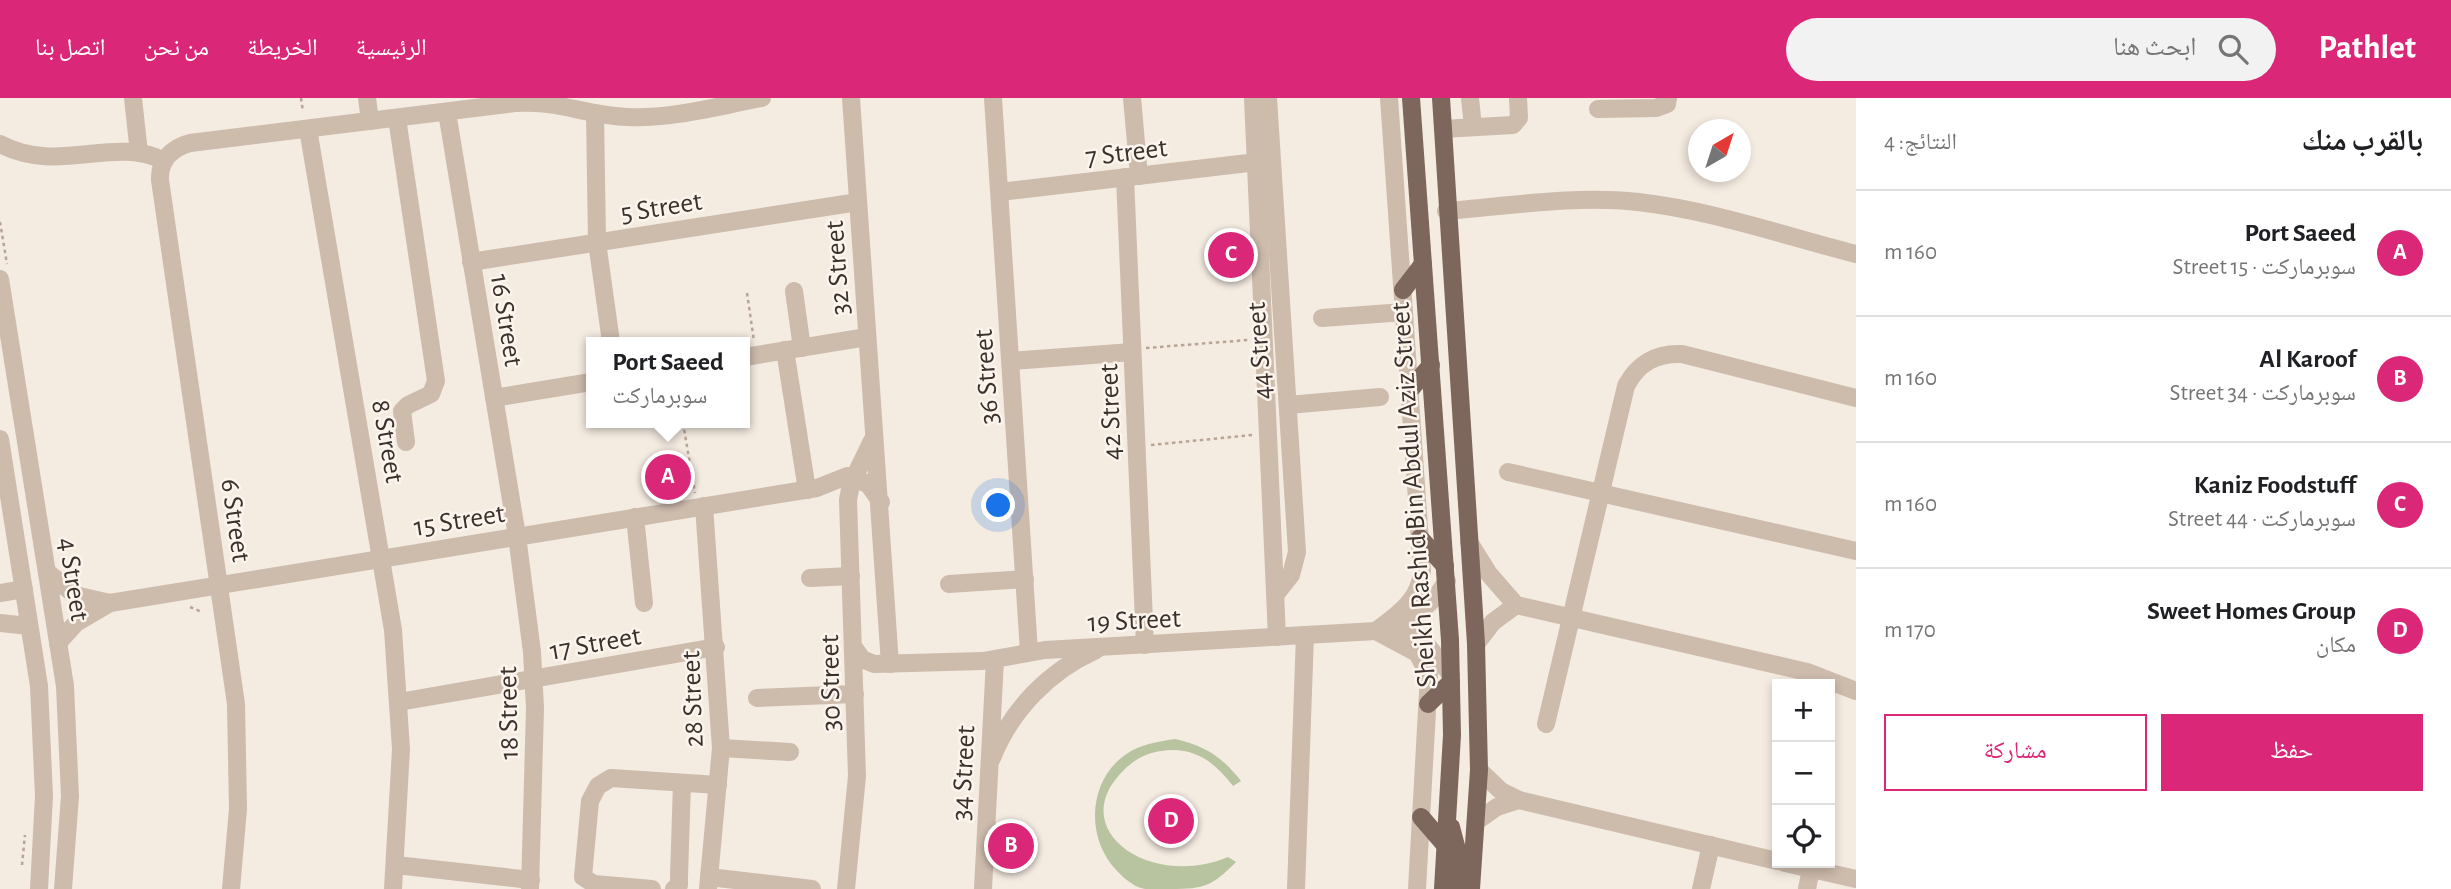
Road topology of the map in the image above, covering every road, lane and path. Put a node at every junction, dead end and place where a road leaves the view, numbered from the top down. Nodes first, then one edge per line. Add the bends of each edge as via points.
1 (134, 98) edge
2 (367, 98) edge
3 (762, 98) edge
4 (851, 98) edge
5 (993, 98) edge
6 (1132, 98) edge
7 (1253, 98) edge
8 (1268, 98) edge
9 (1389, 98) edge
10 (1411, 98) edge
11 (1441, 98) edge
12 (1470, 98) edge
13 (1518, 98) edge
14 (1668, 98) edge
15 (585, 106) edge
16 (1598, 109) dead end
17 (447, 111) junction
18 (397, 118) junction
19 (370, 121) junction
20 (1473, 127) junction
21 (308, 129) junction
22 (1443, 129) junction
23 (0, 144) edge
24 (139, 153) junction
25 (163, 161) junction
26 (1257, 162) junction
27 (1132, 176) junction
28 (1000, 192) junction
29 (858, 202) junction
30 (1446, 211) junction
31 (0, 222) edge
32 (597, 242) junction
33 (1856, 254) edge
34 (471, 261) junction
35 (1423, 264) junction
36 (4, 278) edge
37 (1403, 289) junction
38 (794, 291) dead end
39 (747, 293) dead end
40 (1404, 312) junction
41 (1322, 317) dead end
42 (610, 337) edge
43 (750, 337) edge
44 (867, 337) junction
45 (1265, 338) junction
46 (793, 349) junction
47 (1132, 351) junction
48 (751, 356) edge
49 (1011, 361) junction
50 (1431, 365) junction
51 (586, 383) edge
52 (1410, 390) junction
53 (1380, 397) dead end
54 (494, 398) junction
55 (1856, 398) edge
56 (1288, 405) junction
57 (684, 428) edge
58 (1269, 433) junction
59 (874, 435) junction
60 (0, 439) edge
61 (406, 442) dead end
62 (1136, 447) junction
63 (1508, 472) dead end
64 (855, 477) junction
65 (812, 489) junction
66 (1600, 494) junction
67 (881, 502) junction
68 (701, 507) junction
69 (848, 508) junction
70 (635, 517) junction
71 (517, 536) junction
72 (1420, 538) junction
73 (1468, 540) junction
74 (1856, 551) edge
75 (382, 557) junction
76 (47, 572) junction
77 (1446, 574) junction
78 (852, 576) junction
79 (810, 578) dead end
80 (1025, 579) junction
81 (220, 584) junction
82 (948, 584) dead end
83 (24, 589) junction
84 (0, 593) edge
85 (1276, 594) junction
86 (110, 603) junction
87 (644, 603) dead end
88 (183, 605) dead end
89 (1516, 605) junction
90 (202, 612) dead end
91 (1571, 618) junction
92 (0, 623) edge
93 (29, 626) junction
94 (1384, 629) junction
95 (1305, 635) junction
96 (1277, 637) junction
97 (58, 643) junction
98 (1476, 644) junction
99 (1145, 645) junction
100 (1105, 646) junction
101 (716, 647) junction
102 (855, 649) junction
103 (1029, 652) junction
104 (995, 660) junction
105 (885, 664) junction
106 (534, 679) junction
107 (1451, 679) junction
108 (855, 690) junction
109 (1856, 691) edge
110 (757, 698) dead end
111 (399, 702) junction
112 (1428, 704) junction
113 (1546, 724) dead end
114 (721, 748) junction
115 (790, 752) dead end
116 (989, 768) junction
117 (1479, 770) junction
118 (682, 783) junction
119 (718, 785) junction
120 (1519, 800) junction
121 (1421, 817) junction
122 (1448, 820) junction
123 (1477, 821) junction
124 (1711, 845) junction
125 (1446, 846) junction
126 (1772, 860) edge
127 (396, 865) junction
128 (985, 867) junction
129 (1807, 868) edge
130 (1811, 869) junction
131 (1856, 879) edge
132 (709, 883) edge
133 (531, 885) edge
134 (39, 889) edge
135 (63, 889) edge
136 (231, 889) edge
137 (393, 889) edge
138 (652, 889) edge
139 (674, 889) edge
140 (812, 889) edge
141 (846, 889) edge
142 (983, 889) edge
143 (991, 889) edge
144 (1296, 889) edge
145 (1417, 889) edge
146 (1443, 889) edge
147 (1458, 889) edge
148 (1471, 889) edge
149 (1701, 889) edge
150 (1807, 889) edge

1 - 24 street
2 - 19 street
3 - 15 street via 655,117 625,117
4 - 29 street, 32 Street
5 - 28 street, 36 Street
6 - 27 street, 42 Street
7 - 26 street, 44 Street
8 - 56 street, 44 Street
9 - 37 street
10 - 35 main road, Sheikh Rashid Bin Abdul Aziz Street
11 - 22 main road, Sheikh Rashid Bin Abdul Aziz Street
12 - 20 street
13 - 20 street via 1518,118 1513,125
14 - 16 street via 1667,104 1656,108
15 - 17 street via 532,102
15 - 32 street
17 - 18 street
17 - 34 street, 16 Street
18 - 19 street
18 - 61 street via 436,382 431,394 402,411
19 - 21 street
20 - 22 street
21 - 25 street via 190,144
21 - 75 street, 8 Street
22 - 30 main road, Sheikh Rashid Bin Abdul Aziz Street
23 - 24 street via 41,158
24 - 25 street
25 - 81 street, 6 Street via 160,180
26 - 27 street, 7 Street
26 - 45 street, 44 Street
27 - 28 street, 7 Street
27 - 47 street, 42 Street
28 - 49 street, 36 Street
29 - 32 street, 5 Street
29 - 44 street, 32 Street
30 - 33 street via 1636,201
30 - 73 main road, Sheikh Rashid Bin Abdul Aziz Street
31 - 36 path
32 - 34 street, 5 Street
32 - 42 street
34 - 54 street, 16 Street
35 - 37 main road
35 - 50 main road, Sheikh Rashid Bin Abdul Aziz Street
36 - 76 street, 4 Street
37 - 40 street
38 - 46 street
39 - 43 path
40 - 41 street
40 - 52 street
44 - 46 street
44 - 59 street, 32 Street
45 - 47 path
45 - 58 street, 44 Street
46 - 48 street
46 - 65 street
47 - 49 street
47 - 62 street, 42 Street
49 - 80 street, 36 Street
50 - 52 main road
50 - 77 main road, Sheikh Rashid Bin Abdul Aziz Street
51 - 54 street
52 - 72 street
53 - 56 street
54 - 71 street, 16 Street
55 - 66 street via 1682,354 1659,356 1639,367 1626,386
56 - 85 street, 44 Street via 1297,552 1291,575
57 - 68 path
58 - 62 path
58 - 85 street, 44 Street
59 - 64 street, 32 Street
59 - 67 street, 32 Street
60 - 83 street, 4 Street
62 - 99 street, 42 Street
63 - 66 street
64 - 65 street, 15 Street
64 - 67 street via 868,484
64 - 69 street, 30 Street
65 - 68 street, 15 Street
65 - 69 street via 838,495
66 - 74 street
66 - 91 street
67 - 105 street
68 - 70 street, 15 Street
68 - 101 street, 28 Street
69 - 78 street, 30 Street
70 - 71 street, 15 Street
70 - 87 street
71 - 75 street, 15 Street
71 - 106 street, 18 Street
72 - 77 main road
72 - 94 street via 1419,588
73 - 89 street
73 - 98 main road, Sheikh Rashid Bin Abdul Aziz Street
75 - 81 street, 15 Street
75 - 111 street, 8 Street
76 - 86 street, 15 Street via 75,595
76 - 97 street, 4 Street
77 - 94 street, 19 Street via 1424,610
77 - 107 main road, Sheikh Rashid Bin Abdul Aziz Street
78 - 79 street
78 - 102 street, 30 Street
80 - 82 street
80 - 103 street, 36 Street
81 - 86 street, 15 Street
81 - 136 street, 6 Street via 239,739
83 - 84 street
83 - 93 street, 4 Street
85 - 96 street, 44 Street
86 - 97 street, 15 Street via 87,615
88 - 90 path
89 - 91 street
89 - 98 street via 1493,622
91 - 109 street via 1807,672
91 - 113 street
92 - 93 street
93 - 134 street, 4 Street via 43,741
94 - 95 street, 19 Street
94 - 107 street, 19 Street via 1427,645
94 - 112 street via 1422,660 1429,675
95 - 96 street, 19 Street
95 - 144 street
96 - 99 street, 19 Street
97 - 135 street, 4 Street via 70,759
98 - 117 main road, Sheikh Rashid Bin Abdul Aziz Street
99 - 100 street, 19 Street
100 - 103 street, 19 Street
100 - 116 street via 1040,687 1010,725
101 - 106 street, 17 Street
101 - 114 street, 28 Street
102 - 105 street via 862,659
102 - 108 street, 30 Street
103 - 104 street, 19 Street
104 - 105 street, 19 Street
104 - 116 street, 34 Street
105 - 108 street
106 - 111 street, 17 Street
106 - 133 street, 18 Street
107 - 112 main road
107 - 122 main road, Sheikh Rashid Bin Abdul Aziz Street
108 - 110 street
108 - 141 street, 30 Street via 857,798
111 - 127 street, 8 Street
112 - 121 street
114 - 115 street
114 - 119 street, 28 Street
116 - 128 street, 34 Street
117 - 120 street
117 - 123 main road, Sheikh Rashid Bin Abdul Aziz Street
118 - 119 street
118 - 138 street via 611,779 598,786 590,801 583,877 594,884
118 - 139 street via 680,877
119 - 132 street, 28 Street
120 - 123 street via 1496,807
120 - 124 street
121 - 125 main road
121 - 145 street
122 - 125 main road, Sheikh Rashid Bin Abdul Aziz Street
122 - 147 main road via 1459,851
123 - 148 main road, Sheikh Rashid Bin Abdul Aziz Street
124 - 126 street
124 - 149 street
125 - 146 main road, Sheikh Rashid Bin Abdul Aziz Street
127 - 133 street
127 - 137 street, 8 Street
128 - 142 street, 34 Street
128 - 143 street
129 - 130 street
130 - 131 street
130 - 150 street
132 - 140 street

